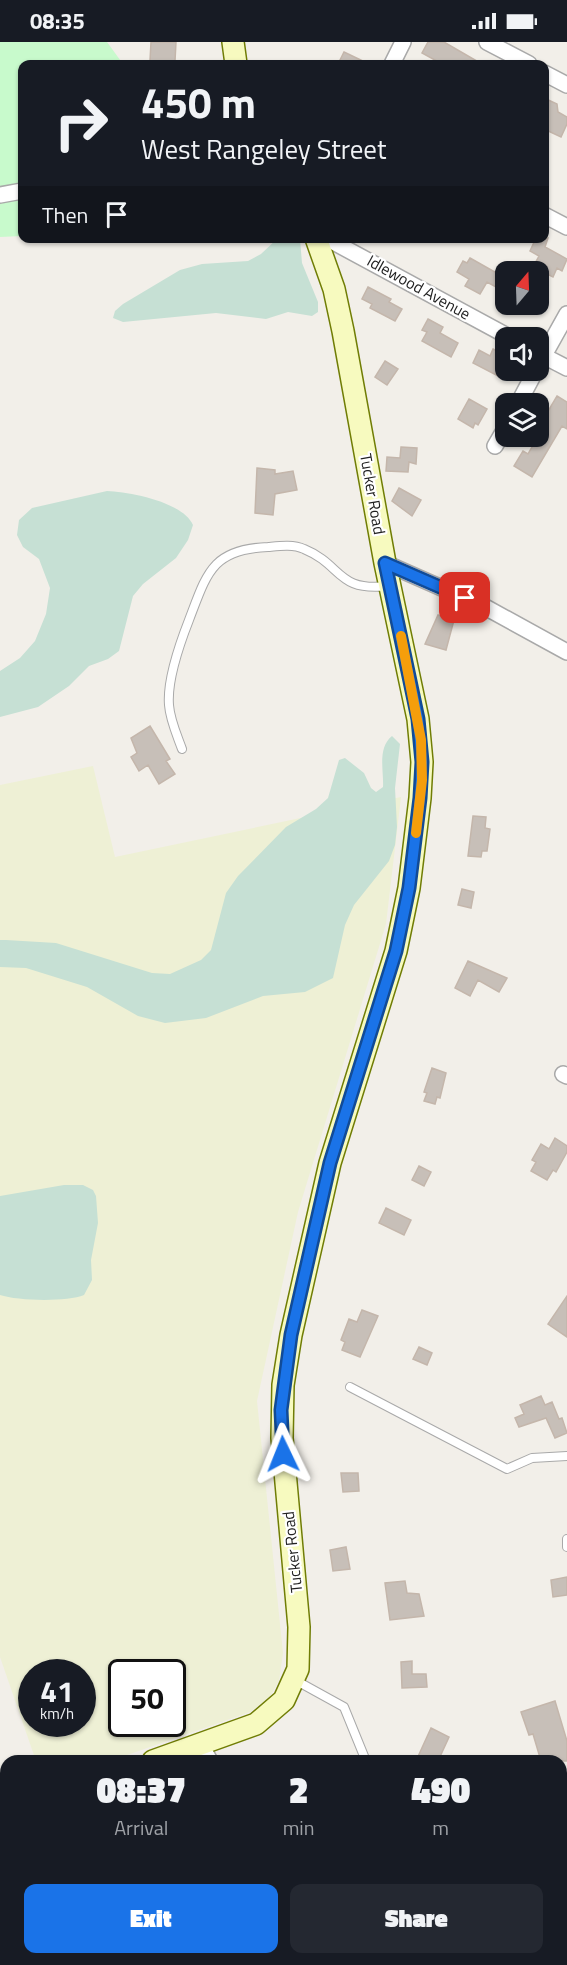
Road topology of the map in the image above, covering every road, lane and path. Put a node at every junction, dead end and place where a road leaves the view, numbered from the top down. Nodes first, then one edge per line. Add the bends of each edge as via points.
1 (233, 42) edge
2 (403, 42) edge
3 (487, 42) edge
4 (235, 60) edge
5 (394, 60) edge
6 (521, 60) edge
7 (549, 76) edge
8 (567, 85) edge
9 (18, 192) edge
10 (0, 195) edge
11 (549, 218) edge
12 (567, 227) edge
13 (318, 243) edge
14 (335, 243) edge
15 (567, 314) edge
16 (495, 329) edge
17 (549, 343) edge
18 (549, 361) edge
19 (567, 368) edge
20 (385, 563) junction
21 (390, 586) junction
22 (567, 652) edge
23 (182, 749) dead end
24 (350, 1387) dead end
25 (567, 1456) edge
26 (567, 1539) edge
27 (567, 1547) edge
28 (295, 1680) junction
29 (206, 1753) edge
30 (364, 1755) edge

1 - 4 main road
2 - 5 street
3 - 6 street
7 - 8 street
9 - 10 street
11 - 12 street
13 - 20 main road, Tucker Road via 343,331
14 - 16 street, Idlewood Avenue
15 - 17 street
18 - 19 street
20 - 21 main road, Tucker Road
20 - 22 street via 485,607
21 - 23 lane via 367,588 350,584 302,548 253,548 229,553 209,576 182,640 168,703
21 - 28 main road, Tucker Road via 418,719 420,798 409,888 396,951 330,1163 283,1385 284,1469 300,1642
24 - 25 lane via 507,1469 532,1458
26 - 27 lane
28 - 29 main road, Tucker Road via 284,1700 267,1717
28 - 30 lane via 344,1707

